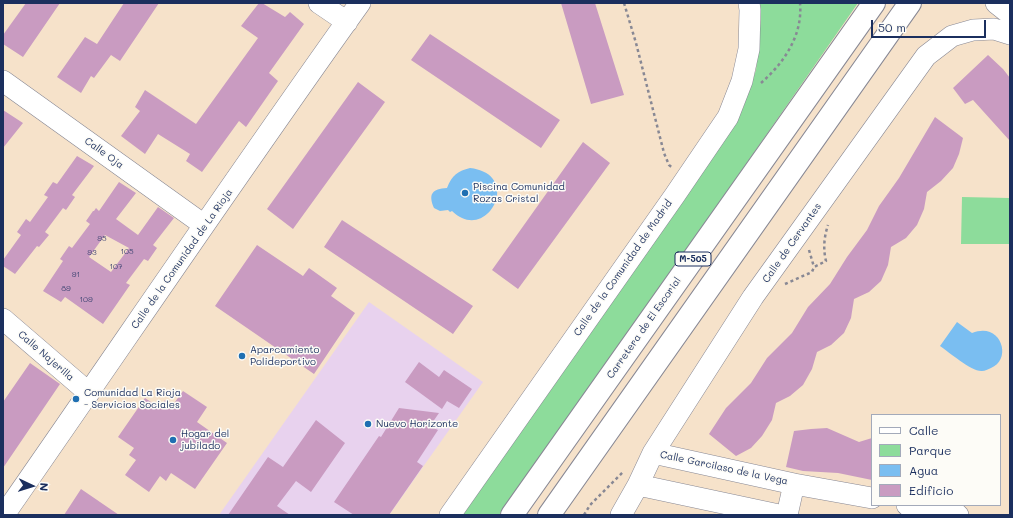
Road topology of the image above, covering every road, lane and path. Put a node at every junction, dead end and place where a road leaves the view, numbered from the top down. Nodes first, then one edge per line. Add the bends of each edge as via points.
1 (319, 3) edge
2 (360, 3) edge
3 (624, 3) edge
4 (749, 3) edge
5 (800, 3) edge
6 (874, 3) edge
7 (996, 3) edge
8 (908, 7) edge
9 (1010, 14) edge
10 (346, 22) junction
11 (1010, 34) edge
12 (3, 81) edge
13 (741, 84) junction
14 (685, 180) junction
15 (829, 221) dead end
16 (204, 225) junction
17 (808, 243) dead end
18 (814, 267) junction
19 (784, 285) dead end
20 (3, 319) edge
21 (90, 393) junction
22 (653, 453) junction
23 (629, 466) dead end
24 (794, 484) junction
25 (638, 485) junction
26 (871, 498) edge
27 (912, 506) edge
28 (625, 513) edge
29 (952, 514) edge
30 (4, 515) edge
31 (450, 515) edge
32 (512, 515) edge
33 (549, 515) edge
34 (584, 515) edge
35 (779, 515) edge
36 (787, 515) edge

1 - 10 street
2 - 10 street, Calle de la Comunidad de La Rioja
3 - 14 path via 664,153 669,165
4 - 13 street, Calle de la Comunidad de Madrid via 749,49
5 - 13 path via 801,14 795,36 783,61 754,88
6 - 32 highway, Carretera de El Escorial / M-505
7 - 9 street
8 - 33 highway, M-505
10 - 16 street, Calle de la Comunidad de La Rioja
11 - 22 street, Calle de Cervantes via 994,29 973,30 952,36 926,56 753,297
12 - 16 street, Calle Oja
13 - 14 street, Calle de la Comunidad de Madrid via 728,117
14 - 31 street, Calle de la Comunidad de Madrid
15 - 18 path via 824,244 826,261
16 - 21 street, Calle de la Comunidad de La Rioja
17 - 18 path
18 - 19 path via 812,272
20 - 21 street, Calle Najerilla
21 - 30 street, Calle de la Comunidad de La Rioja
22 - 24 street, Calle Garcilaso de la Vega
22 - 25 street, Calle de Cervantes
23 - 34 path via 590,505
24 - 26 street, Calle Garcilaso de la Vega
24 - 36 street, Calle Garcilaso de la Vega
25 - 28 street, Calle de Cervantes
25 - 35 street
27 - 29 street

